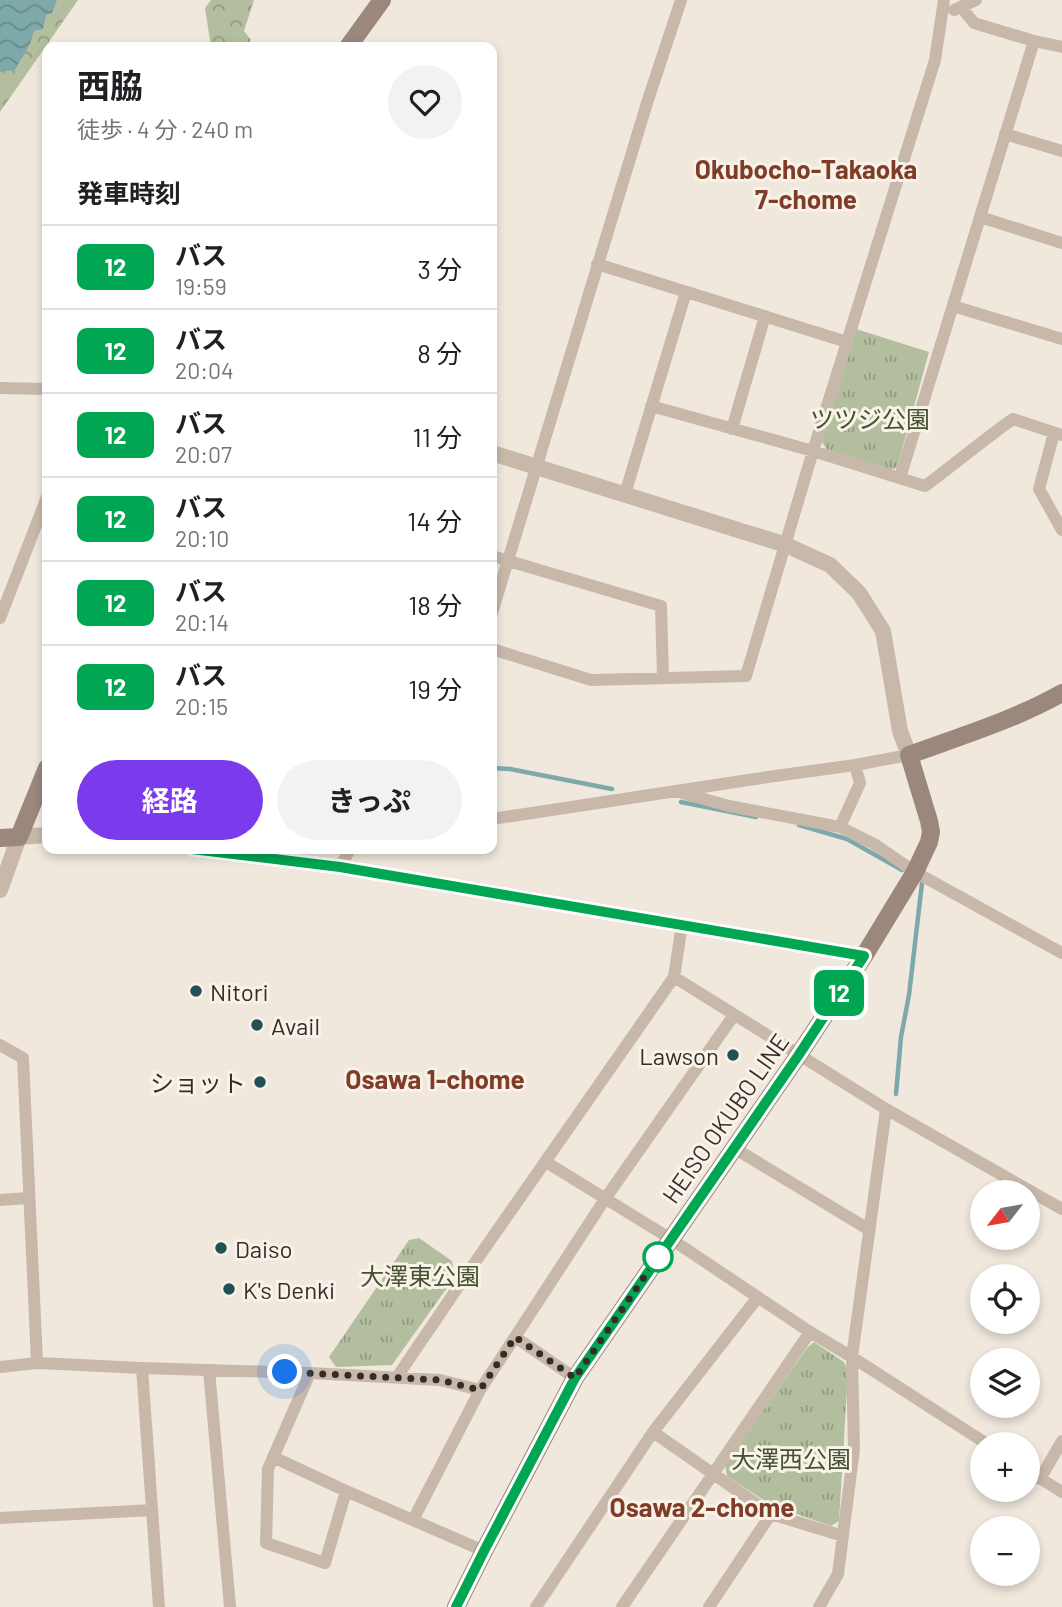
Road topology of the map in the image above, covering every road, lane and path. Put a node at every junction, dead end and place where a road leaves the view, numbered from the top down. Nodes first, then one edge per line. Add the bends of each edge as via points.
1 (382, 0) edge
2 (681, 0) edge
3 (944, 0) edge
4 (976, 0) edge
5 (961, 7) junction
6 (942, 15) junction
7 (1034, 41) junction
8 (352, 42) edge
9 (1062, 47) edge
10 (1005, 134) junction
11 (1062, 151) edge
12 (980, 217) junction
13 (1062, 243) edge
14 (597, 264) junction
15 (686, 292) junction
16 (953, 306) junction
17 (765, 316) junction
18 (1062, 339) edge
19 (847, 342) junction
20 (0, 388) edge
21 (42, 389) edge
22 (651, 406) junction
23 (732, 429) junction
24 (1058, 434) edge
25 (813, 451) junction
26 (497, 455) edge
27 (535, 466) junction
28 (900, 478) junction
29 (625, 494) junction
30 (42, 518) edge
31 (1062, 530) edge
32 (786, 545) junction
33 (497, 557) edge
34 (509, 561) junction
35 (497, 598) edge
36 (0, 618) edge
37 (497, 651) edge
38 (663, 678) junction
39 (1062, 693) edge
40 (909, 755) junction
41 (855, 765) junction
42 (42, 780) edge
43 (675, 791) junction
44 (497, 818) edge
45 (840, 827) junction
46 (42, 835) edge
47 (19, 837) junction
48 (0, 838) edge
49 (233, 854) edge
50 (347, 854) edge
51 (340, 867) junction
52 (915, 872) junction
53 (0, 890) edge
54 (682, 925) junction
55 (1062, 953) edge
56 (864, 956) junction
57 (674, 978) junction
58 (734, 1015) junction
59 (0, 1045) edge
60 (798, 1056) junction
61 (886, 1110) junction
62 (734, 1148) junction
63 (546, 1162) junction
64 (28, 1198) junction
65 (0, 1199) edge
66 (605, 1199) junction
67 (1062, 1209) edge
68 (869, 1229) junction
69 (671, 1239) junction
70 (758, 1297) junction
71 (810, 1332) junction
72 (515, 1337) junction
73 (852, 1357) junction
74 (37, 1363) junction
75 (0, 1367) edge
76 (142, 1368) junction
77 (208, 1370) junction
78 (310, 1373) junction
79 (397, 1377) junction
80 (575, 1378) junction
81 (480, 1390) junction
82 (653, 1432) junction
83 (970, 1434) edge
84 (1062, 1441) edge
85 (273, 1457) junction
86 (714, 1474) junction
87 (1040, 1479) joint
88 (346, 1490) junction
89 (1062, 1492) edge
90 (152, 1510) junction
91 (771, 1514) junction
92 (0, 1518) edge
93 (413, 1520) junction
94 (843, 1535) junction
95 (484, 1551) junction
96 (463, 1605) edge
97 (159, 1607) edge
98 (230, 1607) edge
99 (536, 1607) edge
100 (622, 1607) edge
101 (709, 1607) edge
102 (819, 1607) edge

1 - 8 main road
2 - 14 street
3 - 6 street
4 - 5 street
5 - 6 street
5 - 7 street via 974,23
6 - 19 street via 935,60
7 - 9 street
7 - 10 street
10 - 11 street
10 - 12 street
12 - 13 street
12 - 16 street
14 - 15 street
14 - 27 street
15 - 17 street
15 - 22 street
16 - 18 street
16 - 28 street
17 - 19 street
17 - 23 street
19 - 25 street
20 - 21 street
22 - 23 street
22 - 29 street
23 - 25 street
24 - 28 street via 1013,419 925,486
24 - 31 street via 1039,489
25 - 28 street
25 - 32 street
26 - 27 street
27 - 29 street
27 - 34 street
29 - 32 street
30 - 36 street
32 - 38 street via 746,676
32 - 40 street via 830,565 859,593 883,631 900,731
33 - 34 street
34 - 35 street
34 - 38 street via 661,606
37 - 38 street via 591,680
39 - 40 main road
40 - 41 street
40 - 52 main road, HEISO OKUBO LINE via 930,832
41 - 43 street
41 - 45 street via 860,783
42 - 47 main road
43 - 44 street
43 - 45 street
45 - 52 street
46 - 47 street
47 - 48 main road
47 - 53 street
49 - 51 street
50 - 51 street
51 - 54 street
52 - 55 street
52 - 56 main road, HEISO OKUBO LINE
54 - 56 street
54 - 57 street
56 - 60 main road, HEISO OKUBO LINE
57 - 58 street
57 - 63 street
58 - 60 street
58 - 66 street
59 - 64 street via 23,1058
60 - 61 street
60 - 62 main road, HEISO OKUBO LINE
61 - 67 street
61 - 68 street
62 - 68 street
62 - 69 main road, HEISO OKUBO LINE
63 - 66 street
63 - 79 street
64 - 65 street
64 - 74 street
66 - 69 street
66 - 72 street
68 - 73 street
69 - 70 street
69 - 80 main road, HEISO OKUBO LINE
70 - 71 street
70 - 82 street
71 - 73 street
71 - 86 street
72 - 80 street
72 - 81 street
73 - 83 street
73 - 94 street via 854,1449
74 - 75 street
74 - 76 street
76 - 77 street
76 - 90 street
77 - 78 street
77 - 98 street
78 - 79 street
78 - 85 street
79 - 81 street via 440,1380
80 - 95 main road, HEISO OKUBO LINE
81 - 93 street
82 - 86 street
82 - 99 street
84 - 87 street
85 - 88 street
85 - 88 street via 268,1469 266,1543 325,1563
86 - 91 street
86 - 100 street
87 - 89 street
88 - 93 street
90 - 92 street
90 - 97 street
91 - 94 street
91 - 101 street
93 - 95 street
94 - 102 street via 838,1574
95 - 96 main road, HEISO OKUBO LINE

